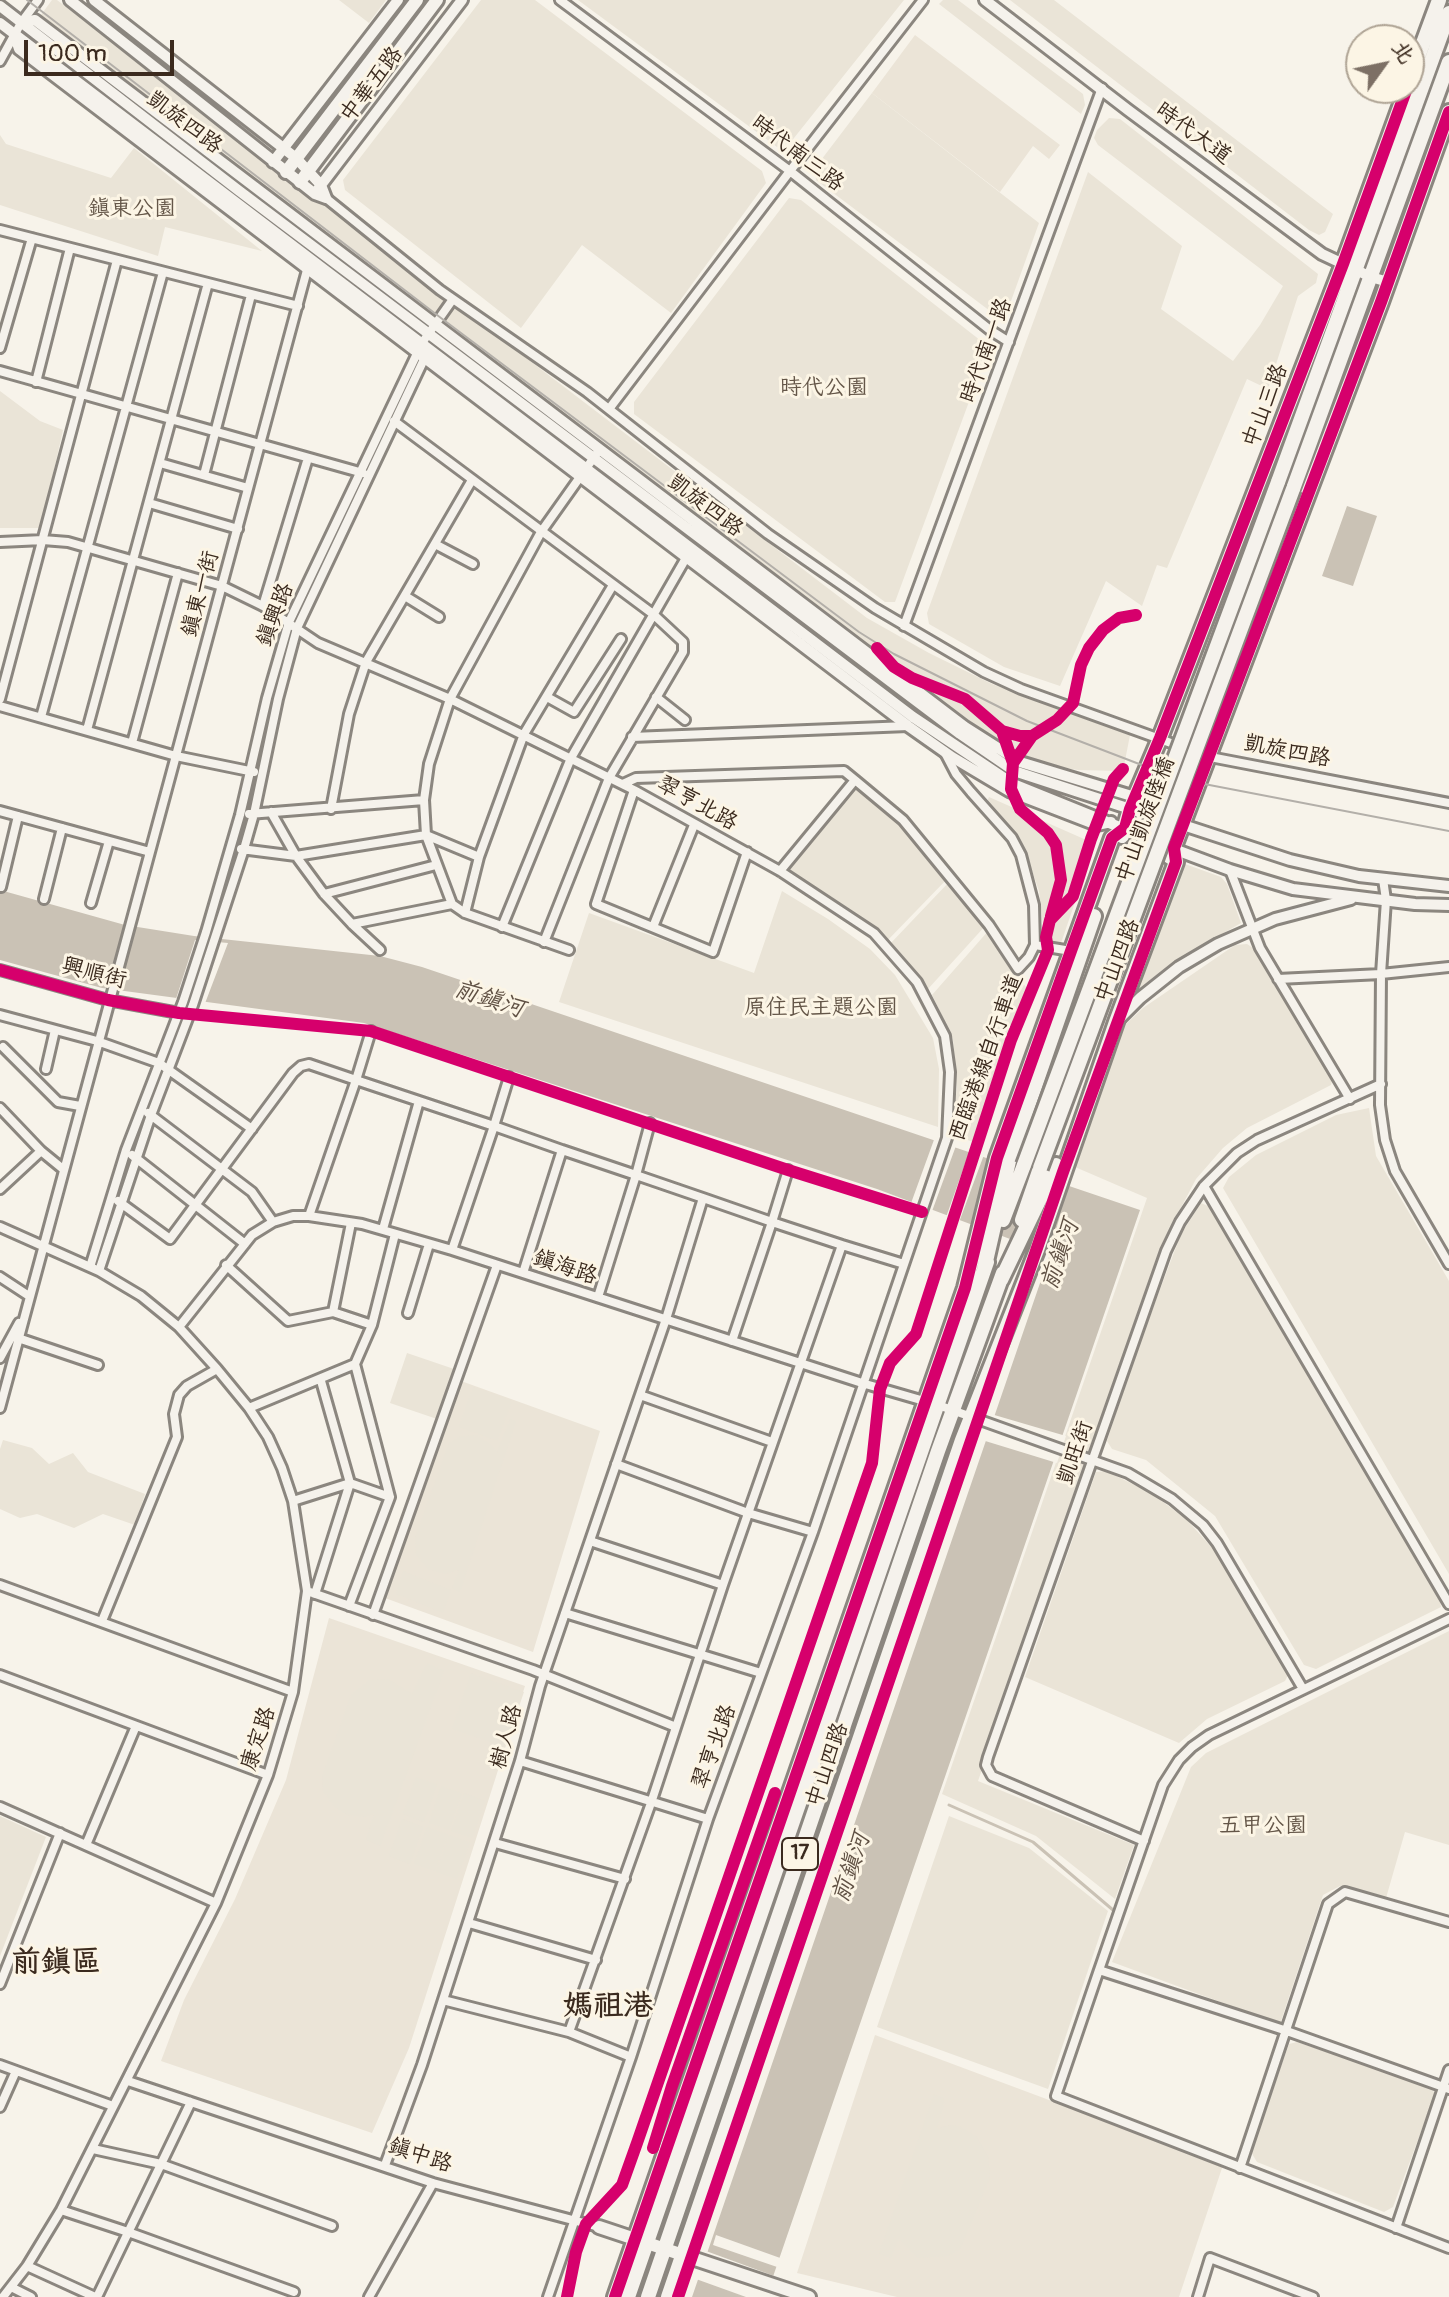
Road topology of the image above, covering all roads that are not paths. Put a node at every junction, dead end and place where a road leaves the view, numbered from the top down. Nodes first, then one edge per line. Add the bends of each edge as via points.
1 (38, 0) edge
2 (70, 0) edge
3 (94, 0) edge
4 (398, 0) edge
5 (417, 0) edge
6 (437, 0) edge
7 (462, 0) edge
8 (560, 0) edge
9 (923, 0) edge
10 (985, 0) edge
11 (1439, 0) edge
12 (0, 6) edge
13 (1449, 13) edge
14 (0, 23) edge
15 (21, 23) junction
16 (15, 35) junction
17 (1425, 38) edge
18 (0, 61) edge
19 (1449, 62) edge
20 (1102, 88) junction
21 (1402, 104) edge
22 (1449, 112) edge
23 (283, 148) junction
24 (296, 158) junction
25 (273, 162) junction
26 (308, 170) junction
27 (790, 171) junction
28 (286, 172) junction
29 (300, 182) junction
30 (318, 190) junction
31 (326, 198) joint
32 (0, 230) edge
33 (32, 238) junction
34 (70, 248) junction
35 (117, 260) junction
36 (1350, 267) junction
37 (307, 270) junction
38 (163, 272) junction
39 (1371, 277) junction
40 (1388, 282) junction
41 (208, 283) junction
42 (251, 295) junction
43 (453, 299) junction
44 (298, 306) junction
45 (5, 318) edge
46 (427, 342) junction
47 (1009, 342) junction
48 (0, 348) edge
49 (0, 371) edge
50 (36, 382) junction
51 (82, 394) junction
52 (126, 407) junction
53 (609, 409) junction
54 (387, 416) junction
55 (172, 420) junction
56 (395, 422) junction
57 (216, 432) junction
58 (260, 445) junction
59 (308, 458) junction
60 (160, 463) junction
61 (590, 463) junction
62 (360, 473) junction
63 (204, 475) junction
64 (371, 476) junction
65 (472, 480) junction
66 (1278, 482) joint
67 (248, 488) junction
68 (149, 503) junction
69 (238, 529) junction
70 (541, 532) junction
71 (43, 540) junction
72 (0, 542) edge
73 (435, 544) junction
74 (87, 547) junction
75 (686, 558) junction
76 (134, 561) junction
77 (473, 564) dead end
78 (178, 573) junction
79 (613, 585) junction
80 (222, 586) junction
81 (405, 596) junction
82 (263, 606) junction
83 (653, 614) junction
84 (439, 617) dead end
85 (289, 622) junction
86 (904, 626) junction
87 (297, 628) junction
88 (621, 639) dead end
89 (366, 662) junction
90 (547, 697) junction
91 (656, 697) junction
92 (0, 699) edge
93 (450, 699) junction
94 (0, 706) edge
95 (41, 717) junction
96 (685, 720) dead end
97 (908, 726) junction
98 (87, 730) junction
99 (524, 734) junction
100 (632, 737) junction
101 (1160, 738) junction
102 (132, 743) junction
103 (943, 751) junction
104 (176, 756) junction
105 (571, 758) junction
106 (1210, 758) junction
107 (250, 772) junction
108 (263, 773) junction
109 (609, 778) junction
110 (855, 780) junction
111 (623, 784) junction
112 (634, 790) junction
113 (424, 800) junction
114 (1133, 803) junction
115 (1449, 803) edge
116 (331, 809) junction
117 (0, 811) edge
118 (271, 812) junction
119 (254, 814) junction
120 (240, 815) junction
121 (18, 816) junction
122 (1183, 824) junction
123 (694, 825) junction
124 (1118, 825) junction
125 (62, 828) junction
126 (426, 835) junction
127 (109, 841) junction
128 (1174, 848) junction
129 (231, 849) junction
130 (244, 849) junction
131 (150, 852) junction
132 (747, 852) junction
133 (296, 856) junction
134 (479, 857) junction
135 (436, 865) junction
136 (1230, 870) junction
137 (780, 871) junction
138 (1383, 879) junction
139 (1449, 886) edge
140 (1, 887) edge
141 (324, 894) junction
142 (1356, 897) junction
143 (44, 899) dead end
144 (1386, 900) junction
145 (91, 903) dead end
146 (452, 904) junction
147 (1449, 905) edge
148 (465, 913) junction
149 (352, 924) junction
150 (502, 927) junction
151 (653, 927) junction
152 (1251, 929) junction
153 (544, 942) junction
154 (1035, 945) junction
155 (380, 950) dead end
156 (569, 950) dead end
157 (1071, 951) junction
158 (1449, 967) edge
159 (1, 973) edge
160 (1381, 974) junction
161 (1278, 979) junction
162 (109, 996) junction
163 (179, 1013) junction
164 (0, 1015) edge
165 (1116, 1022) junction
166 (55, 1030) junction
167 (371, 1031) dead end
168 (97, 1041) junction
169 (1101, 1041) junction
170 (3, 1047) dead end
171 (159, 1063) junction
172 (46, 1069) dead end
173 (170, 1069) junction
174 (509, 1077) dead end
175 (356, 1080) junction
176 (1381, 1084) junction
177 (1350, 1099) junction
178 (419, 1101) junction
179 (80, 1106) junction
180 (141, 1107) junction
181 (0, 1108) edge
182 (151, 1115) junction
183 (650, 1123) dead end
184 (494, 1126) junction
185 (252, 1129) junction
186 (126, 1150) junction
187 (562, 1150) junction
188 (41, 1151) junction
189 (136, 1158) junction
190 (1010, 1161) junction
191 (63, 1169) junction
192 (788, 1170) dead end
193 (222, 1171) junction
194 (1051, 1174) junction
195 (636, 1175) junction
196 (1, 1185) edge
197 (1204, 1186) junction
198 (111, 1195) junction
199 (703, 1198) junction
200 (121, 1202) junction
201 (195, 1206) junction
202 (309, 1216) junction
203 (273, 1222) junction
204 (772, 1222) junction
205 (351, 1223) junction
206 (0, 1227) edge
207 (383, 1229) junction
208 (989, 1232) junction
209 (395, 1234) junction
210 (245, 1244) junction
211 (429, 1244) junction
212 (842, 1245) junction
213 (42, 1246) junction
214 (452, 1250) junction
215 (904, 1264) junction
216 (1449, 1264) edge
217 (226, 1265) junction
218 (497, 1265) junction
219 (90, 1267) junction
220 (99, 1271) junction
221 (523, 1273) junction
222 (1, 1276) edge
223 (29, 1296) junction
224 (598, 1297) junction
225 (333, 1312) junction
226 (408, 1313) dead end
227 (24, 1316) junction
228 (666, 1319) junction
229 (372, 1325) junction
230 (179, 1327) junction
231 (18, 1338) junction
232 (732, 1341) junction
233 (0, 1358) edge
234 (802, 1363) junction
235 (355, 1364) junction
236 (98, 1365) dead end
237 (217, 1369) junction
238 (321, 1381) junction
239 (862, 1383) junction
240 (640, 1395) junction
241 (939, 1406) junction
242 (0, 1408) edge
243 (249, 1408) junction
244 (974, 1419) junction
245 (772, 1442) junction
246 (1093, 1459) junction
247 (616, 1464) junction
248 (350, 1483) junction
249 (390, 1497) junction
250 (293, 1501) junction
251 (748, 1513) junction
252 (813, 1532) junction
253 (590, 1541) junction
254 (0, 1585) edge
255 (723, 1585) junction
256 (311, 1593) junction
257 (1449, 1604) edge
258 (349, 1606) junction
259 (565, 1613) junction
260 (373, 1615) junction
261 (1449, 1619) edge
262 (102, 1621) junction
263 (700, 1653) junction
264 (761, 1673) junction
265 (0, 1675) edge
266 (543, 1675) junction
267 (1303, 1689) junction
268 (293, 1692) junction
269 (136, 1726) junction
270 (676, 1727) junction
271 (520, 1761) junction
272 (268, 1775) junction
273 (651, 1803) junction
274 (0, 1807) edge
275 (708, 1819) junction
276 (60, 1833) junction
277 (1144, 1841) junction
278 (495, 1843) junction
279 (86, 1845) junction
280 (625, 1879) junction
281 (216, 1903) junction
282 (1449, 1922) edge
283 (469, 1923) junction
284 (596, 1960) junction
285 (1099, 1970) junction
286 (0, 1984) edge
287 (443, 2000) junction
288 (1284, 2030) junction
289 (569, 2032) junction
290 (631, 2057) junction
291 (0, 2065) edge
292 (1449, 2070) edge
293 (16, 2071) junction
294 (128, 2081) junction
295 (1446, 2088) edge
296 (191, 2102) junction
297 (113, 2106) junction
298 (0, 2107) edge
299 (93, 2149) junction
300 (161, 2164) junction
301 (385, 2165) junction
302 (1240, 2168) junction
303 (433, 2183) junction
304 (61, 2210) junction
305 (574, 2221) junction
306 (332, 2226) dead end
307 (599, 2227) joint
308 (1396, 2228) junction
309 (128, 2232) junction
310 (641, 2241) junction
311 (1449, 2248) edge
312 (665, 2249) junction
313 (683, 2255) junction
314 (27, 2266) junction
315 (1284, 2286) junction
316 (11, 2287) junction
317 (294, 2292) dead end
318 (3, 2297) edge
319 (31, 2297) edge
320 (96, 2297) edge
321 (369, 2297) edge
322 (548, 2297) edge
323 (615, 2297) edge
324 (628, 2297) edge
325 (648, 2297) edge
326 (668, 2297) edge
327 (809, 2297) edge
328 (1198, 2297) edge
329 (1280, 2297) edge
330 (1313, 2297) edge

1 - 15 street
2 - 25 street, 凱旋四路
3 - 23 street, 凱旋四路
4 - 23 street, 中華五路
5 - 24 main road, 中華五路
6 - 26 main road, 中華五路
7 - 30 street, 中華五路
8 - 27 street, 時代南三路
9 - 27 street
10 - 20 street, 時代大道
11 - 17 main road
12 - 15 street, 凱旋四路
13 - 36 main road, 中山三路 / 17
14 - 16 street
15 - 16 street
15 - 46 street, 凱旋四路
16 - 18 street
16 - 37 street, 凱旋四路 via 19,49
16 - 46 street, 凱旋四路
19 - 39 main road, 17
20 - 36 street, 時代大道 via 1322,254
20 - 47 street, 時代南一路
21 - 36 main road, 中山三路 / 17
22 - 40 main road, 17
23 - 24 street, 凱旋四路
23 - 25 street, 中華五路
24 - 26 street, 凱旋四路
24 - 28 main road, 中華五路
25 - 28 street, 凱旋四路
26 - 29 main road, 中華五路
26 - 30 street, 凱旋四路
27 - 47 street, 時代南三路
27 - 53 street
28 - 29 street, 凱旋四路
29 - 30 street, 凱旋四路
30 - 31 street, 凱旋四路
31 - 43 street, 凱旋四路
32 - 33 street
33 - 34 street
33 - 45 street
34 - 35 street
34 - 50 street
35 - 38 street
35 - 51 street
36 - 39 street, 時代大道
36 - 66 main road, 中山三路 / 17
36 - 101 main road, 中山三路 / 17
37 - 44 street, 鎮東一街
37 - 46 street, 凱旋四路
38 - 41 street
38 - 52 street
39 - 40 street, 時代大道
39 - 194 main road, 中山凱旋陸橋 / 17, bridge
40 - 106 main road, 17
41 - 42 street
41 - 55 street
42 - 44 street
42 - 57 street
43 - 46 street, 鎮興路
43 - 53 street, 凱旋四路
44 - 58 street, 鎮東一街
45 - 48 street
46 - 54 street, 鎮興路
46 - 56 street, 鎮興路
46 - 61 street, 凱旋四路
46 - 61 street, 凱旋四路
47 - 86 street, 時代南一路
49 - 50 street
50 - 51 street
51 - 52 street
51 - 71 street
52 - 55 street
52 - 74 street
53 - 86 street, 凱旋四路 via 768,534
54 - 56 street
54 - 62 street, 鎮興路
55 - 57 street
55 - 60 street
56 - 64 street, 鎮興路
56 - 65 street
57 - 58 street
57 - 63 street
58 - 59 street
58 - 67 street, 鎮東一街
59 - 62 street
59 - 82 street
60 - 63 street
60 - 68 street
61 - 70 street
61 - 75 street, 凱旋四路
61 - 114 street, 凱旋四路 via 1020,762
61 - 124 street, 凱旋四路 via 956,747 1013,784
62 - 64 street
62 - 85 street, 鎮興路
63 - 67 street
64 - 87 street, 鎮興路
65 - 70 street
65 - 73 street
66 - 190 main road, 中山凱旋陸橋 / 17, bridge
67 - 69 street, 鎮東一街
68 - 69 street
68 - 76 street
69 - 80 street, 鎮東一街
70 - 79 street
70 - 93 street
71 - 72 street, 翠亨北路
71 - 74 street, 翠亨北路
71 - 92 street
73 - 77 street
73 - 81 street
74 - 76 street, 翠亨北路
74 - 95 street
75 - 83 street
75 - 97 street, 凱旋四路
76 - 78 street, 翠亨北路
76 - 98 street
78 - 80 street, 翠亨北路
78 - 102 street
79 - 83 street
79 - 90 street
80 - 82 street, 翠亨北路
80 - 104 street, 鎮東一街
81 - 84 street
81 - 89 street
82 - 85 street, 翠亨北路
83 - 91 street via 683,642 683,652
83 - 105 street
85 - 87 street, 翠亨北路
85 - 107 street, 鎮興路
86 - 101 street, 凱旋四路 via 1021,689
87 - 89 street, 翠亨北路 via 318,643
87 - 108 street, 鎮興路
88 - 90 street via 574,712
89 - 93 street, 翠亨北路
89 - 116 street via 349,714
90 - 99 street
91 - 96 street
91 - 100 street
93 - 99 street, 翠亨北路
93 - 113 street via 429,764
94 - 95 street
95 - 98 street
97 - 100 street
97 - 103 street, 凱旋四路
98 - 102 street
99 - 105 street, 翠亨北路
99 - 134 street
100 - 109 street
101 - 106 street, 凱旋四路
101 - 114 main road, 中山四路 / 17
102 - 104 street
103 - 124 street, 凱旋四路 via 1009,791 1097,825
103 - 154 street via 1021,855 1034,905
104 - 107 street
104 - 131 street, 鎮東一街
105 - 109 street, 翠亨北路
105 - 150 street
106 - 115 street, 凱旋四路
106 - 122 main road, 中山四路 / 17
107 - 108 street
107 - 120 street, 鎮興路
108 - 119 street, 鎮興路
109 - 111 street, 翠亨北路
109 - 153 street
110 - 111 street via 844,771 636,778
110 - 137 street
110 - 154 street via 903,820 1018,969
111 - 112 street, 翠亨北路
112 - 123 street, 翠亨北路
112 - 151 street via 596,904
113 - 116 street
113 - 126 street
114 - 122 street, 凱旋四路
114 - 124 main road, 中山四路 / 17
116 - 118 street
117 - 121 street
118 - 119 street
118 - 133 street
119 - 120 street
119 - 130 street, 鎮興路
120 - 129 street, 鎮興路
121 - 125 street
121 - 140 street
122 - 128 main road, 中山四路 / 17
122 - 138 street, 凱旋四路 via 1290,860
123 - 132 street, 翠亨北路
123 - 151 street
124 - 128 street, 凱旋四路
124 - 157 main road, 中山四路 / 17
124 - 190 main road, 中山四路 / 17
125 - 127 street
125 - 143 street
126 - 133 street
126 - 134 street
126 - 135 street
127 - 131 street
127 - 145 street
128 - 136 street, 凱旋四路
128 - 165 main road, 中山四路 / 17 via 1176,862
128 - 169 main road, 中山四路 / 17
129 - 130 street
129 - 163 street, 鎮興路
130 - 133 street
130 - 173 street, 鎮興路
131 - 162 street, 鎮東一街
132 - 137 street, 翠亨北路
132 - 151 street via 713,952
133 - 141 street
134 - 148 street
135 - 141 street
135 - 146 street
136 - 142 street, 凱旋四路 via 1293,889
136 - 152 street
137 - 215 street, 翠亨北路 via 874,933 917,982 945,1036 950,1072 947,1138
138 - 139 street, 凱旋四路
138 - 144 street
141 - 149 street
142 - 144 street, 凱旋四路
142 - 152 street
144 - 147 street, 凱旋四路
144 - 160 street
146 - 148 street
146 - 149 street
148 - 150 street
149 - 155 street
150 - 153 street
152 - 161 street
152 - 165 street via 1179,967
153 - 156 street
154 - 157 street
157 - 190 main road, 中山四路 / 17
158 - 160 street
159 - 162 street, 興順街
160 - 161 street
160 - 176 street
161 - 177 street
162 - 163 street, 興順街
162 - 168 street
163 - 171 street
164 - 166 street
165 - 169 street
165 - 194 main road, 中山四路 / 17
166 - 168 street
166 - 172 street
167 - 175 street
168 - 171 street
168 - 179 street
169 - 194 main road, 中山四路 / 17
170 - 179 street via 58,1102
171 - 173 street
171 - 180 street
173 - 182 street
173 - 185 street
174 - 184 street
175 - 178 street
175 - 185 street via 301,1066
175 - 202 street
176 - 177 street, 凱旺街
176 - 216 street via 1385,1140 1395,1171
177 - 197 street, 凱旺街 via 1257,1140
178 - 184 street
178 - 207 street
179 - 191 street
180 - 182 street
180 - 186 street
181 - 188 street
182 - 189 street
182 - 193 street
183 - 195 street
184 - 187 street
184 - 214 street
185 - 193 street
186 - 189 street
186 - 198 street
187 - 195 street
187 - 221 street
188 - 191 street
188 - 196 street
189 - 200 street
189 - 201 street
190 - 208 main road, 17
190 - 208 main road, 17
191 - 213 street
192 - 204 street
193 - 201 street
193 - 203 street via 252,1192
194 - 241 main road, 中山四路 / 17
194 - 244 main road, 中山四路 / 17 via 1037,1250
195 - 199 street
195 - 224 street
197 - 246 street, 凱旺街 via 1166,1251
197 - 257 street
198 - 200 street
198 - 219 street
199 - 204 street
199 - 228 street, 樹人路
200 - 201 street via 170,1239
200 - 220 street
201 - 210 street
202 - 203 street, 鎮海路
202 - 205 street, 鎮海路
203 - 210 street, 鎮海路
204 - 212 street
204 - 232 street
205 - 207 street, 鎮海路
205 - 225 street
206 - 213 street, 康定路
207 - 209 street, 鎮海路
208 - 241 main road, 中山四路 / 17 via 984,1270
208 - 241 main road, 中山四路 / 17 via 965,1288
209 - 211 street, 鎮海路
209 - 229 street
210 - 217 street, 鎮海路
211 - 214 street, 鎮海路
211 - 226 street
212 - 215 street
212 - 234 street
213 - 219 street, 康定路
213 - 223 street
214 - 218 street, 鎮海路
215 - 239 street, 翠亨北路
217 - 225 street via 288,1321
217 - 230 street, 鎮海路
218 - 221 street, 鎮海路
218 - 260 street
219 - 220 street, 康定路
220 - 230 street, 康定路
221 - 224 street, 鎮海路
222 - 223 street
223 - 227 street
224 - 228 street, 鎮海路
225 - 229 street
227 - 231 street
227 - 233 street
228 - 232 street, 鎮海路
228 - 240 street, 樹人路
229 - 235 street
230 - 237 street, 康定路
231 - 236 street
231 - 242 street
232 - 234 street, 鎮海路
234 - 239 street, 鎮海路
234 - 245 street
235 - 238 street
235 - 249 street
237 - 243 street, 康定路
237 - 262 street via 179,1395 174,1414 177,1437
238 - 243 street
238 - 248 street
239 - 241 street, 鎮海路
239 - 252 street, 翠亨北路
240 - 245 street
240 - 247 street, 樹人路
241 - 244 street, 鎮海路
241 - 310 main road, 中山四路 / 17
241 - 312 main road, 中山四路 / 17
243 - 250 street, 康定路 via 268,1437
244 - 246 street, 鎮海路
244 - 313 main road, 中山四路 / 17
245 - 251 street
246 - 267 street, 鎮海路 via 1152,1485 1203,1525
246 - 277 street, 凱旺街 via 986,1765 998,1778
247 - 251 street
247 - 253 street, 樹人路
248 - 249 street
248 - 250 street
248 - 256 street
249 - 258 street
250 - 256 street, 康定路
251 - 252 street
251 - 255 street
252 - 264 street, 翠亨北路
253 - 255 street
253 - 259 street, 樹人路
254 - 262 street
255 - 263 street
256 - 258 street
256 - 268 street, 康定路
258 - 260 street
259 - 263 street
259 - 266 street, 樹人路
260 - 266 street
261 - 267 street
262 - 268 street
263 - 264 street
263 - 270 street
264 - 275 street, 翠亨北路
265 - 269 street
266 - 270 street
266 - 271 street, 樹人路
267 - 277 street via 1192,1747 1163,1785
268 - 272 street, 康定路
269 - 272 street
269 - 279 street
270 - 273 street
271 - 273 street
271 - 278 street, 樹人路
272 - 281 street, 康定路
273 - 275 street
273 - 280 street
274 - 276 street
275 - 290 street, 翠亨北路
276 - 279 street
276 - 286 street
277 - 285 street
278 - 280 street
278 - 283 street, 樹人路
279 - 281 street
280 - 284 street
281 - 294 street, 康定路
282 - 288 street via 1345,1892 1328,1904
283 - 284 street
283 - 287 street, 樹人路
284 - 289 street
285 - 288 street
285 - 302 street via 1056,2096
287 - 289 street
287 - 301 street, 樹人路
288 - 295 street
288 - 302 street
289 - 290 street
290 - 305 street, 翠亨北路
291 - 293 street
292 - 295 street
293 - 297 street
293 - 298 street
294 - 296 street, 鎮中路
294 - 297 street, 康定路
295 - 308 street
296 - 300 street
296 - 301 street, 鎮中路
297 - 299 street, 康定路
299 - 300 street
299 - 304 street, 康定路
300 - 306 street
300 - 309 street
301 - 303 street, 鎮中路
302 - 308 street
303 - 305 street, 鎮中路
303 - 321 street
304 - 309 street
304 - 314 street, 康定路
305 - 307 street, 鎮中路
305 - 322 street, 翠亨北路
307 - 310 main road, 鎮中路
308 - 311 street
309 - 317 street
309 - 320 street
310 - 312 main road, 鎮中路
310 - 323 main road, 中山四路 / 17
310 - 324 main road, 中山四路 / 17
312 - 313 main road, 鎮中路
312 - 325 main road, 中山四路 / 17
313 - 326 main road, 中山四路 / 17
313 - 327 main road, 鎮中路
314 - 316 street, 康定路
314 - 320 street
315 - 328 street via 1210,2258
315 - 329 street
315 - 330 street
316 - 318 street, 康定路
316 - 319 street

